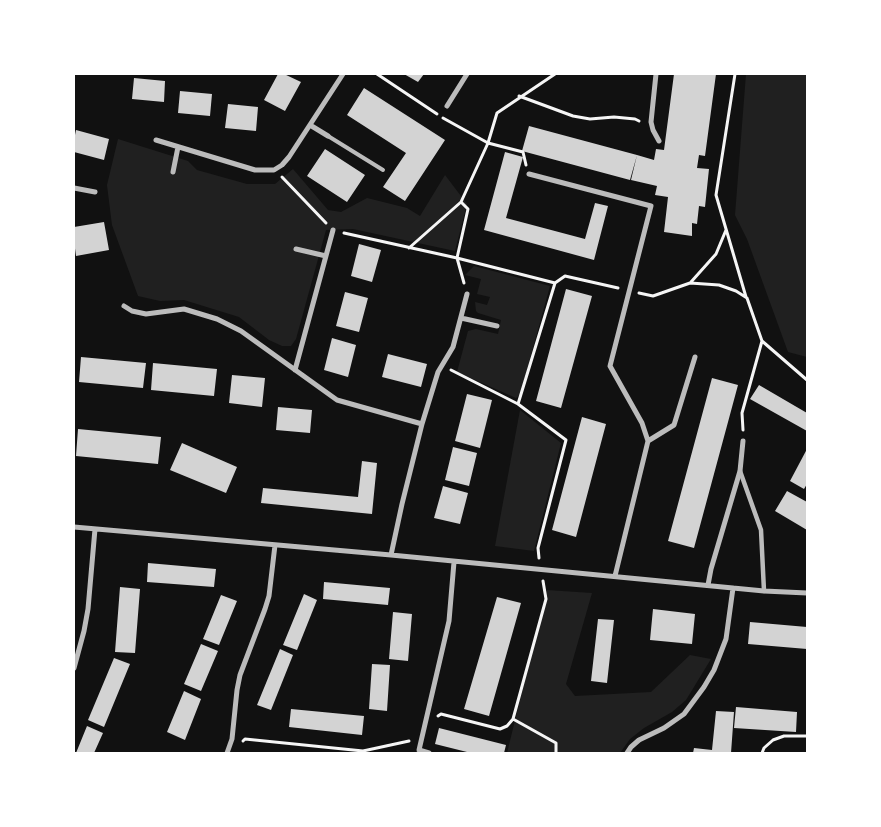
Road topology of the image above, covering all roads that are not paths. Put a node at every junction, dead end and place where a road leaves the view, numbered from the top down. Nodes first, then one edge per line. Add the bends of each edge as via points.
1 (343, 74) edge
2 (467, 74) edge
3 (656, 74) edge
4 (447, 106) road end
5 (310, 125) junction
6 (328, 136) joint
7 (156, 140) dead end
8 (659, 142) dead end
9 (178, 147) junction
10 (383, 170) dead end
11 (173, 172) dead end
12 (529, 174) road end
13 (74, 188) edge
14 (95, 192) dead end
15 (333, 230) road end
16 (296, 249) dead end
17 (326, 256) junction
18 (467, 294) road end
19 (124, 306) dead end
20 (461, 318) junction
21 (497, 326) dead end
22 (695, 357) dead end
23 (295, 370) junction
24 (422, 424) junction
25 (648, 441) junction
26 (743, 441) road end
27 (740, 470) junction
28 (74, 527) edge
29 (95, 529) junction
30 (275, 545) junction
31 (391, 555) junction
32 (454, 562) junction
33 (615, 576) junction
34 (708, 585) junction
35 (733, 588) junction
36 (764, 591) junction
37 (807, 593) edge
38 (74, 668) edge
39 (227, 753) edge
40 (429, 753) edge
41 (627, 753) edge

1 - 5 street
2 - 4 street
3 - 8 street via 651,122
5 - 6 street
5 - 9 street via 289,156 274,170 255,170
6 - 10 lane
7 - 9 street
9 - 11 street
12 - 25 street via 651,206 610,366 642,423
13 - 14 street
15 - 17 street
16 - 17 street
17 - 23 street
18 - 20 street
19 - 23 street via 146,314 184,310 217,319 241,331
20 - 21 street
20 - 24 street via 453,347 434,381
22 - 25 street via 674,425
23 - 24 street via 337,400
24 - 31 street
25 - 33 street
26 - 27 street
27 - 34 street
27 - 36 street via 761,530
28 - 29 street
29 - 30 street
29 - 38 street via 88,609
30 - 31 street
30 - 39 street via 265,609 240,675 232,739
31 - 32 street
32 - 33 street
32 - 40 street via 449,620 419,750
33 - 34 street
34 - 35 street
35 - 36 street
35 - 41 street via 722,653 700,693 684,714 639,740
36 - 37 street

